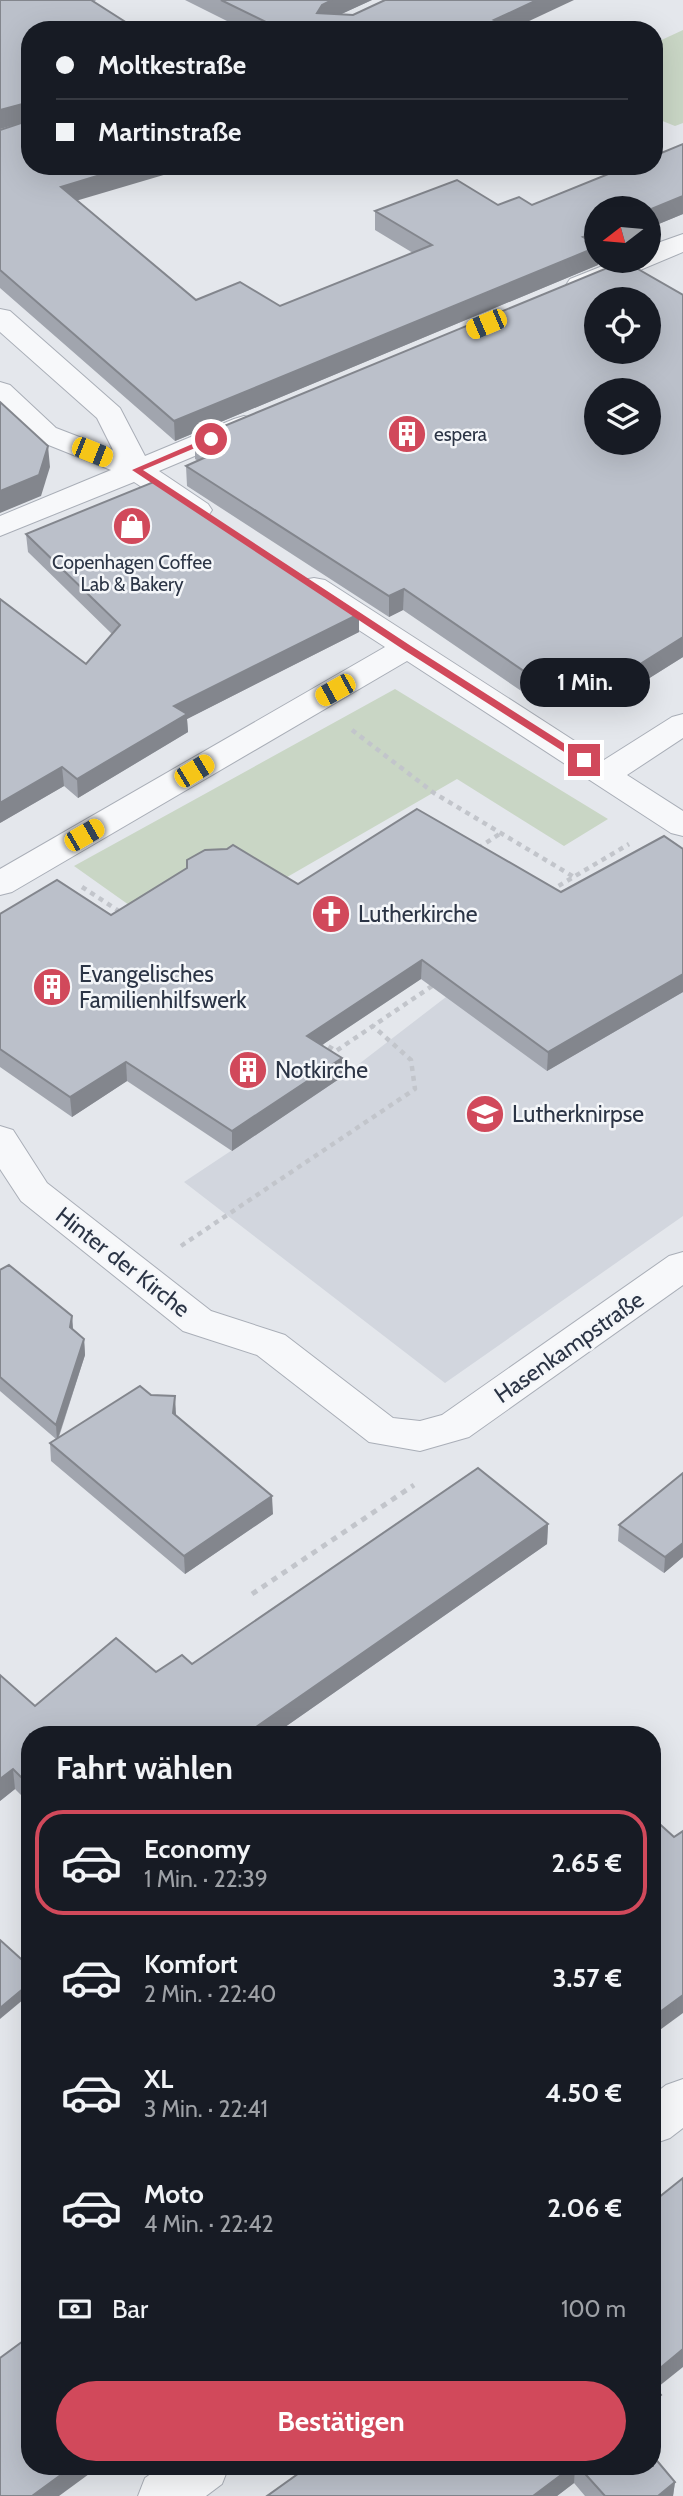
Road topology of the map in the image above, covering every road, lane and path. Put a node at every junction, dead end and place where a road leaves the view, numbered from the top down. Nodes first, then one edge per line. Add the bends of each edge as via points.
1 (683, 242) edge
2 (662, 251) edge
3 (608, 273) edge
4 (559, 293) edge
5 (0, 317) edge
6 (0, 391) edge
7 (265, 416) edge
8 (136, 470) junction
9 (0, 527) edge
10 (227, 529) edge
11 (295, 574) edge
12 (407, 648) junction
13 (311, 703) junction
14 (683, 724) edge
15 (606, 774) junction
16 (677, 822) edge
17 (500, 833) junction
18 (471, 852) edge
19 (40, 860) junction
20 (574, 877) junction
21 (0, 884) edge
22 (539, 897) edge
23 (133, 920) edge
24 (436, 973) edge
25 (373, 1026) junction
26 (313, 1036) edge
27 (0, 1139) edge
28 (683, 1266) edge
29 (140, 1273) junction
30 (455, 1427) joint
31 (422, 1479) dead end
32 (252, 1594) dead end
33 (683, 2100) edge
34 (661, 2117) edge
35 (191, 2475) edge
36 (163, 2496) edge

1 - 2 street
3 - 4 street
5 - 8 street via 110,414
6 - 8 street via 46,434
7 - 8 street
8 - 9 street
8 - 10 street
11 - 12 street
12 - 13 street
12 - 15 street
13 - 17 path via 434,793
13 - 19 street
14 - 15 street
15 - 16 street
16 - 20 path
17 - 18 path
17 - 20 path
19 - 21 street
19 - 23 path
20 - 22 path
24 - 25 path via 438,982
25 - 26 path via 336,1051
25 - 29 path via 411,1060 415,1089
27 - 29 street, Hinter der Kirche via 34,1192
28 - 30 street, Hasenkampstraße
29 - 30 street, Hinter der Kirche via 197,1321 271,1345 383,1431 419,1436
31 - 32 path
33 - 34 street
35 - 36 street

